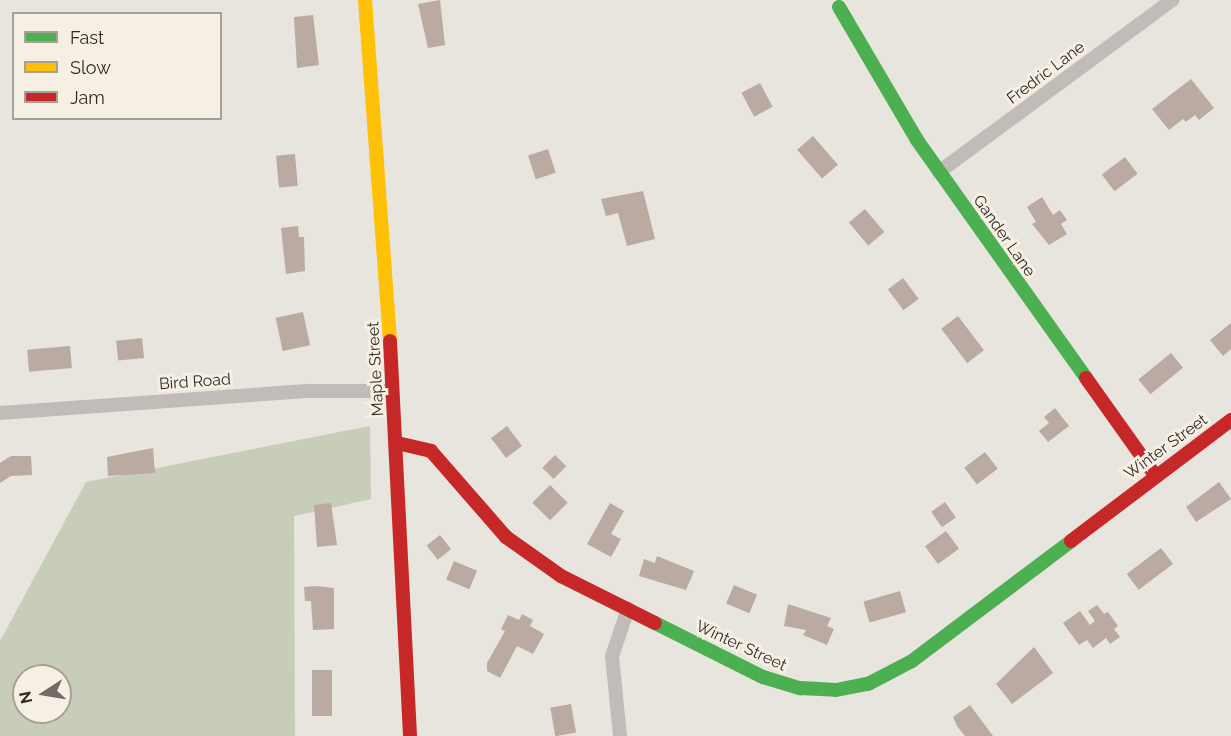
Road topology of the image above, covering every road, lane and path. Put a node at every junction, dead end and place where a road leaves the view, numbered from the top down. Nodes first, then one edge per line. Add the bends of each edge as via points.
1 (365, 0) edge
2 (1172, 0) edge
3 (839, 7) dead end
4 (939, 172) junction
5 (392, 392) junction
6 (0, 413) edge
7 (1231, 420) edge
8 (397, 442) junction
9 (1155, 475) junction
10 (628, 609) junction
11 (410, 736) edge
12 (620, 736) edge

1 - 5 street, Maple Street via 374,72
2 - 4 street, Fredric Lane
3 - 4 street, Gander Lane
4 - 9 street, Gander Lane
5 - 6 street, Bird Road via 310,391
5 - 8 street, Maple Street
7 - 9 street, Winter Street
8 - 10 street, Winter Street via 431,451 494,525 529,557
8 - 11 street, Maple Street
9 - 10 street, Winter Street via 912,661 868,684 818,690 783,684
10 - 12 street via 612,656

